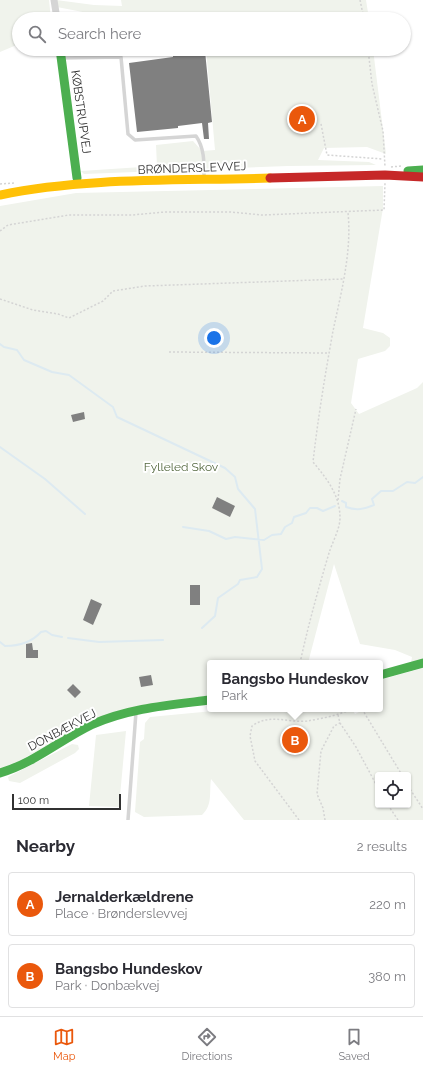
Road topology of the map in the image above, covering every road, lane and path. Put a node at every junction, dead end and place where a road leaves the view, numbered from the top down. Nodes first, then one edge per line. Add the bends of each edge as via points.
1 (54, 0) edge
2 (360, 0) edge
3 (55, 12) edge
4 (363, 12) edge
5 (61, 56) edge
6 (106, 56) edge
7 (369, 56) edge
8 (321, 124) dead end
9 (384, 159) junction
10 (423, 170) edge
11 (385, 175) junction
12 (423, 177) edge
13 (77, 178) dead end
14 (204, 180) junction
15 (0, 195) edge
16 (348, 213) junction
17 (0, 231) edge
18 (343, 280) junction
19 (0, 299) edge
20 (169, 352) dead end
21 (330, 353) junction
22 (356, 410) dead end
23 (338, 501) junction
24 (301, 660) edge
25 (423, 663) edge
26 (383, 674) edge
27 (207, 700) edge
28 (136, 712) junction
29 (345, 712) edge
30 (364, 712) edge
31 (338, 715) junction
32 (340, 723) junction
33 (400, 772) edge
34 (0, 773) edge
35 (375, 783) edge
36 (411, 791) edge
37 (390, 808) edge
38 (423, 809) edge
39 (128, 820) edge
40 (299, 820) edge
41 (325, 820) edge
42 (398, 820) edge

1 - 3 street
2 - 4 path
5 - 13 main road, KØBSTRUPVEJ
6 - 14 lane via 121,57 128,134 135,140 196,136 201,143 203,154
7 - 9 path via 372,84 383,131
8 - 9 path via 327,155
9 - 11 path
10 - 11 main road, BRØNDERSLEVVEJ
11 - 12 main road, BRØNDERSLEVVEJ
11 - 14 main road, BRØNDERSLEVVEJ
11 - 16 path via 384,210
14 - 15 main road, BRØNDERSLEVVEJ via 96,183 22,190
16 - 17 path via 262,215 231,212 165,212 69,215 8,225
16 - 18 path via 350,230
18 - 19 path via 120,289 113,291 103,301 69,318
18 - 21 path
20 - 21 path
21 - 23 path via 318,415 313,462 330,482
22 - 23 path via 340,479
23 - 24 path via 340,520
25 - 26 main road
27 - 28 main road, DONBÆKVEJ
28 - 34 main road, DONBÆKVEJ via 91,726 25,763
28 - 39 lane
29 - 31 path
30 - 33 path
31 - 32 path
31 - 40 path via 306,721 260,720 252,726 250,736 254,761
32 - 35 path
32 - 41 path via 334,726 321,751 317,794
36 - 38 path
37 - 42 path

